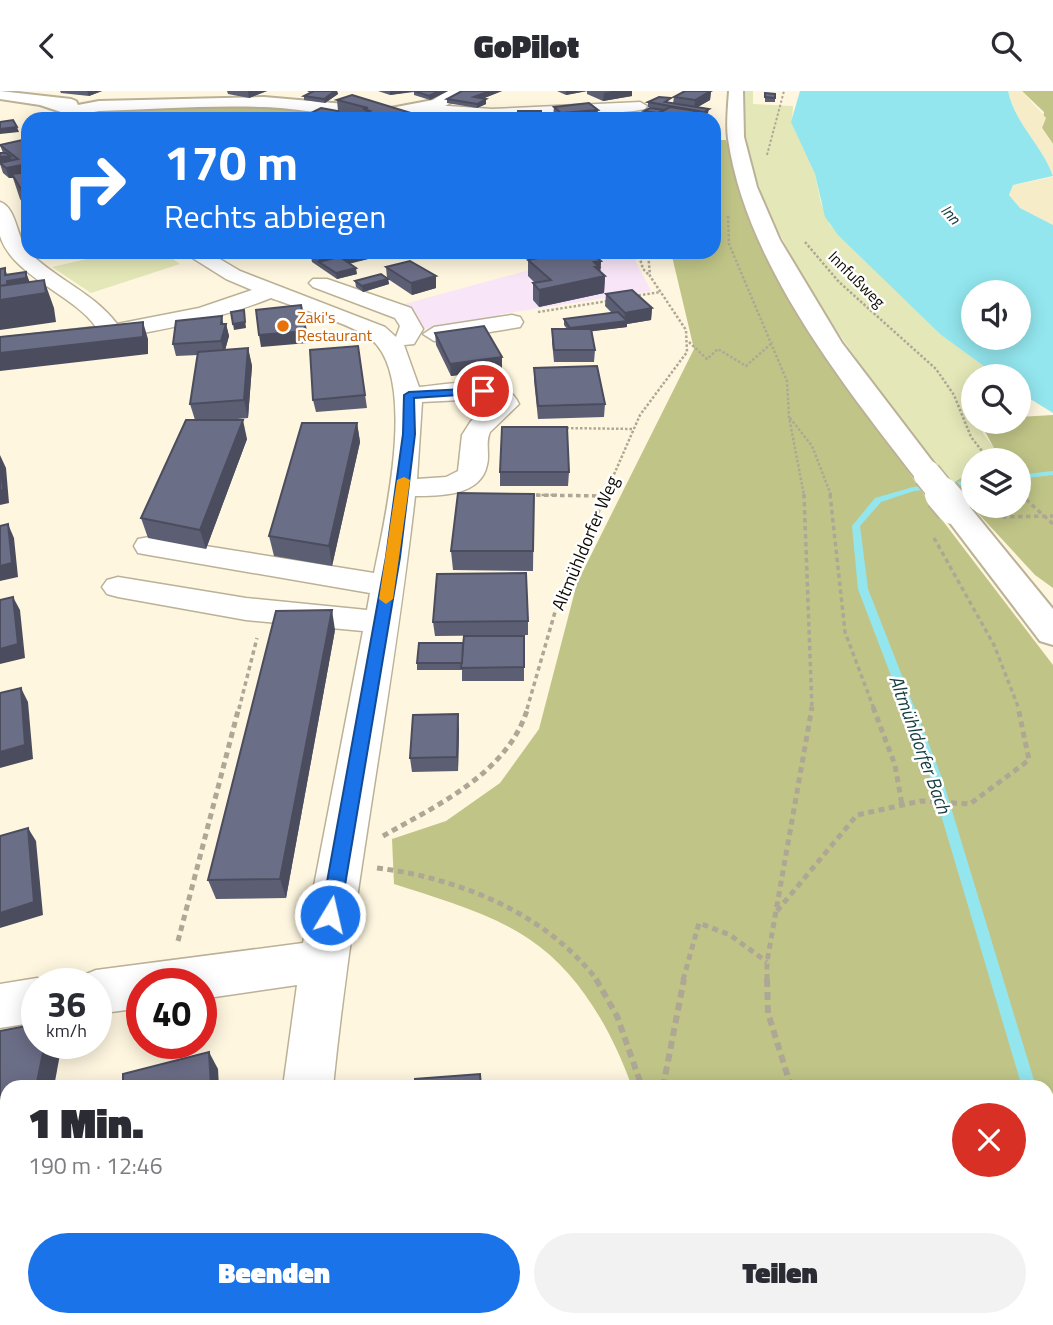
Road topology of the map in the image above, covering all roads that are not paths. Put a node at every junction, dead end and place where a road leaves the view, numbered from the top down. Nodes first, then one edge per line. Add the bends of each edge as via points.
1 (457, 91) edge
2 (736, 91) edge
3 (0, 92) edge
4 (419, 103) junction
5 (643, 108) edge
6 (74, 112) edge
7 (357, 112) edge
8 (401, 112) edge
9 (449, 112) edge
10 (520, 112) edge
11 (0, 208) edge
12 (6, 247) edge
13 (21, 258) edge
14 (22, 259) edge
15 (205, 259) edge
16 (300, 276) dead end
17 (271, 290) junction
18 (512, 322) road end
19 (111, 331) junction
20 (397, 341) junction
21 (0, 345) edge
22 (409, 395) junction
23 (403, 488) junction
24 (149, 546) edge
25 (388, 586) junction
26 (118, 587) dead end
27 (382, 622) junction
28 (1053, 633) edge
29 (323, 961) junction
30 (217, 976) edge
31 (21, 1003) edge
32 (0, 1006) edge
33 (309, 1080) edge

1 - 4 main road
2 - 28 main road, bridge via 735,125 756,204 797,289 877,410 926,474 942,516
3 - 6 main road
4 - 8 main road
4 - 9 lane
5 - 10 street
6 - 7 main road via 262,102
11 - 12 street
12 - 13 street
14 - 19 street via 101,315
15 - 17 street
16 - 20 street via 403,313 413,329
17 - 19 street via 203,315
17 - 20 street
18 - 20 street
19 - 21 street
20 - 22 street
22 - 23 street
22 - 23 street via 491,392 506,404 473,437 474,467 469,477 456,483
23 - 25 street
24 - 25 street
25 - 27 street
26 - 27 street via 264,611
27 - 29 street
29 - 30 street
29 - 33 street
31 - 32 street

